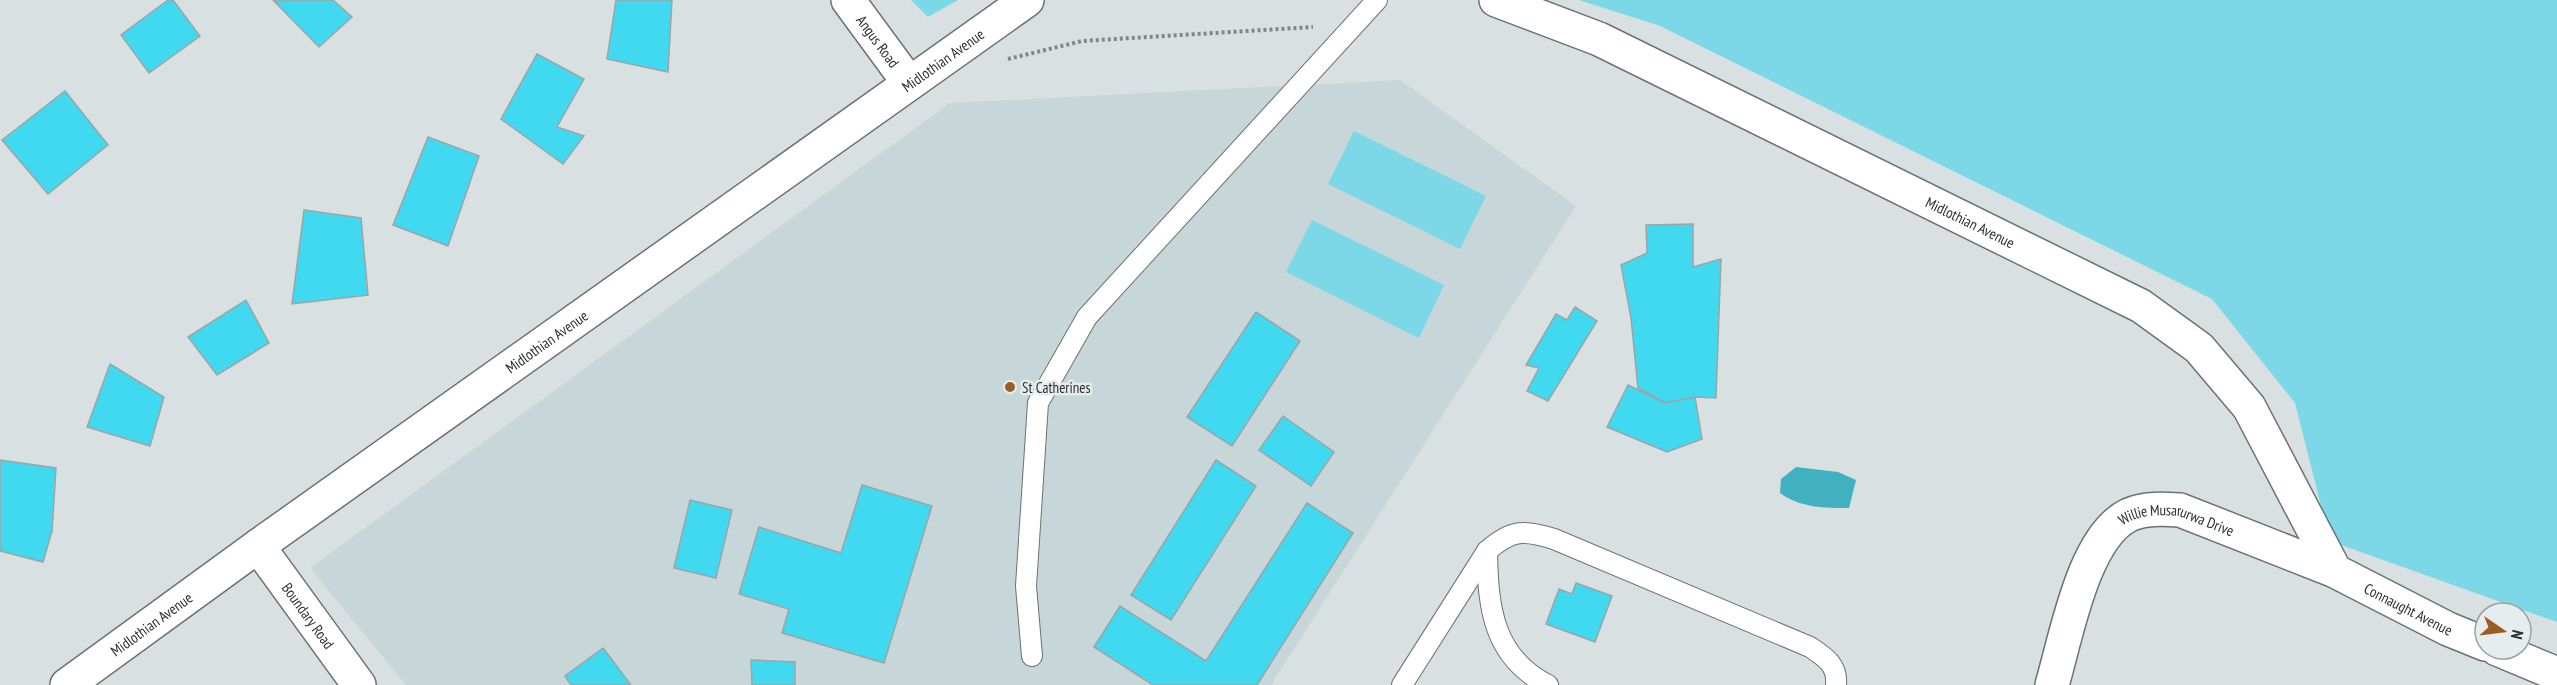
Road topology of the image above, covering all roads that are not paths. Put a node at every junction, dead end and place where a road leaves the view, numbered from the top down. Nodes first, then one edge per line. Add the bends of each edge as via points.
1 (848, 0) edge
2 (1027, 0) edge
3 (1377, 0) edge
4 (1496, 0) edge
5 (909, 83) junction
6 (258, 546) junction
7 (1487, 551) junction
8 (2335, 571) junction
9 (2473, 639) edge
10 (1032, 656) dead end
11 (2526, 661) edge
12 (2557, 674) edge
13 (67, 685) edge
14 (359, 685) edge
15 (1401, 685) edge
16 (1548, 685) edge
17 (1836, 685) edge
18 (2052, 685) edge

1 - 5 street, Angus Road
2 - 5 street, Midlothian Avenue
3 - 10 lane via 1087,317 1038,403 1026,586
4 - 8 street, Midlothian Avenue via 1599,39 2140,306 2199,348 2248,407
5 - 6 street, Midlothian Avenue
6 - 13 street, Midlothian Avenue
6 - 14 street, Boundary Road
7 - 15 lane
7 - 16 lane via 1488,595 1496,626 1509,654 1533,677
7 - 17 lane via 1499,540 1519,532 1554,539 1810,647 1834,666
8 - 9 street, Connaught Avenue
8 - 18 street, Willie Musarurwa Drive via 2180,510 2154,508 2129,516 2106,532 2088,564
11 - 12 street

